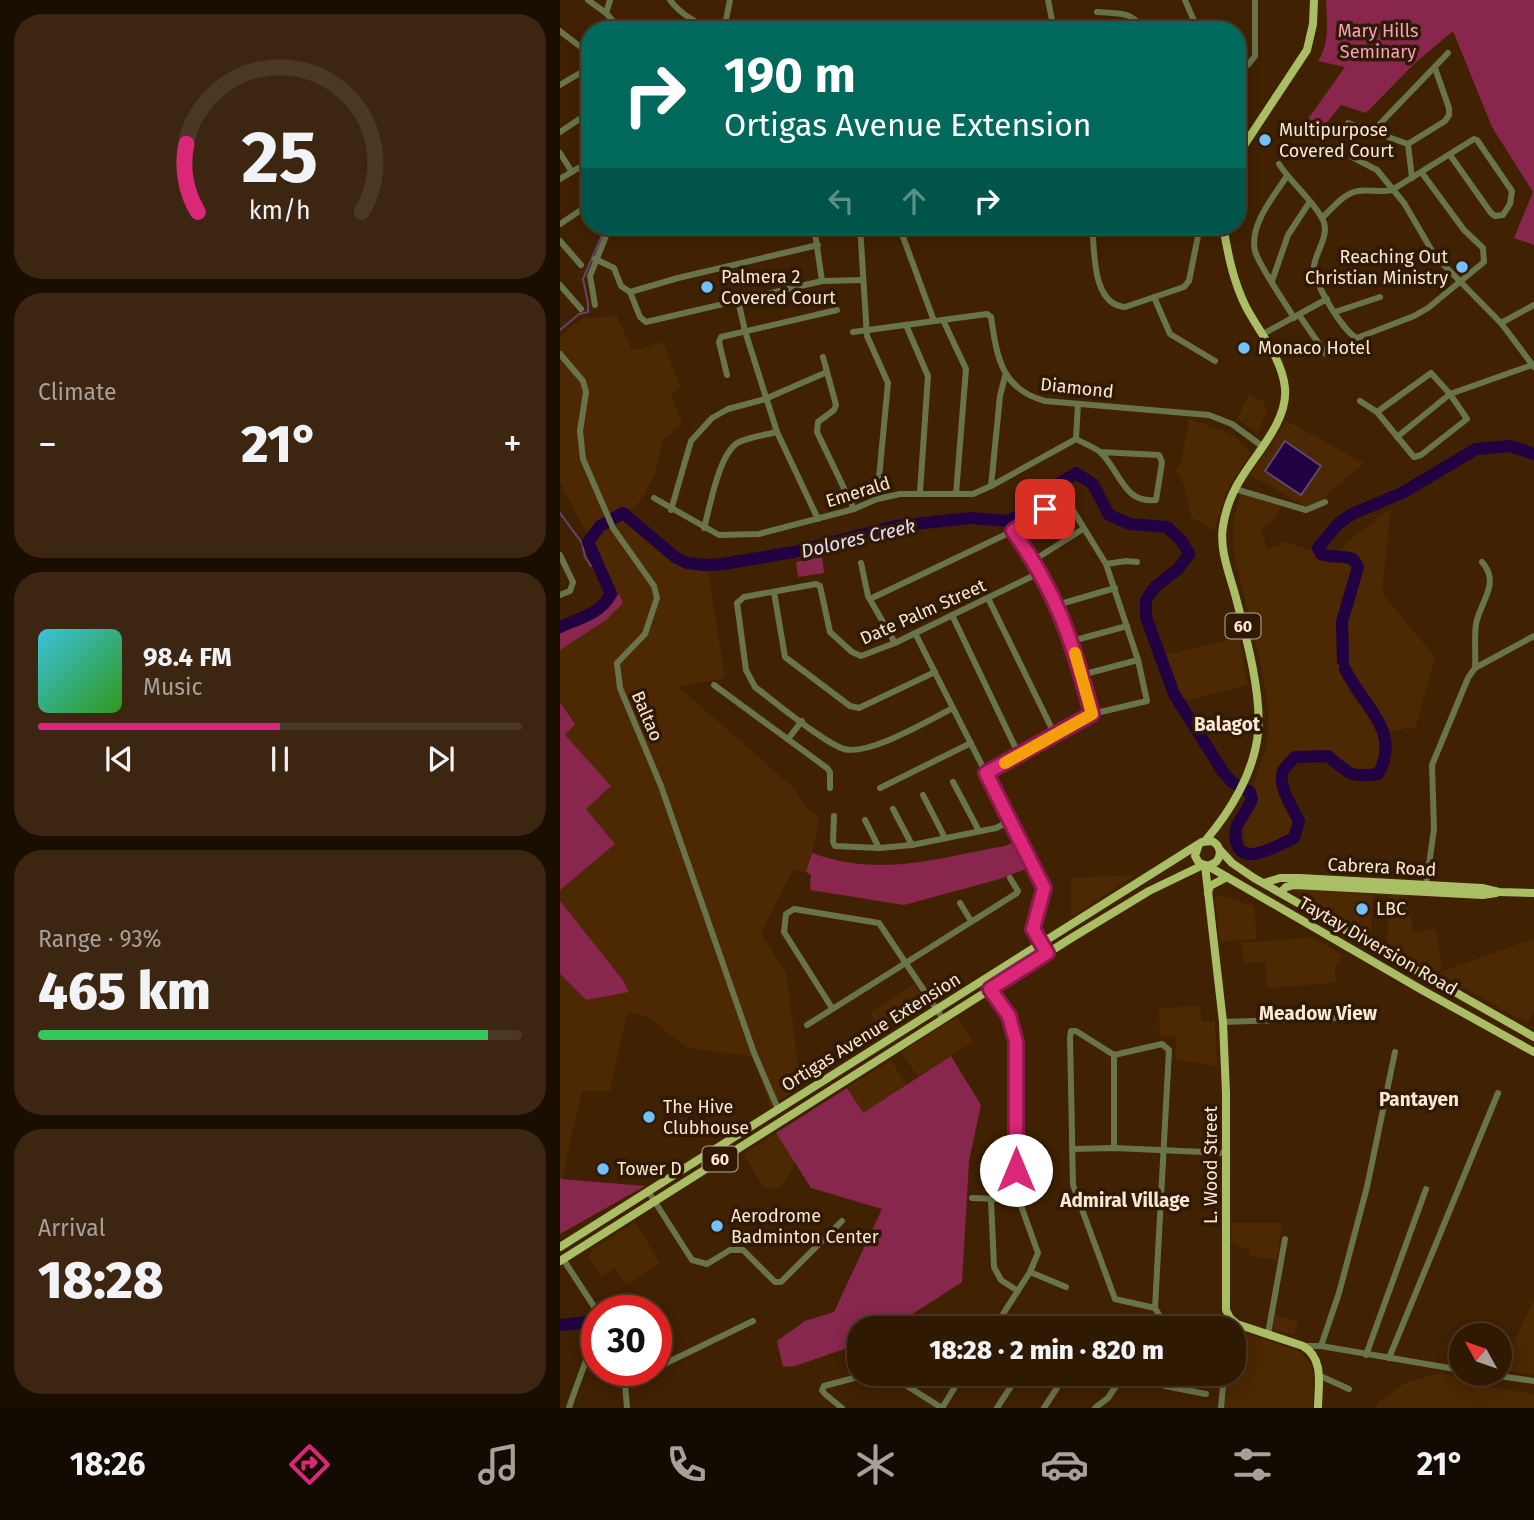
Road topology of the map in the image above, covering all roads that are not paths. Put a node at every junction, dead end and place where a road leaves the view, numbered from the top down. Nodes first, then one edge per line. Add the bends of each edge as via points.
1 (588, 0) edge
2 (610, 0) edge
3 (670, 0) edge
4 (730, 0) edge
5 (1048, 0) edge
6 (1255, 0) edge
7 (1314, 0) edge
8 (1187, 1) edge
9 (1097, 12) dead end
10 (606, 13) junction
11 (613, 21) edge
12 (695, 21) edge
13 (726, 21) edge
14 (1052, 21) edge
15 (1138, 21) edge
16 (1195, 21) edge
17 (560, 31) edge
18 (581, 47) edge
19 (1448, 53) dead end
20 (1246, 65) edge
21 (1435, 68) junction
22 (581, 72) edge
23 (560, 85) edge
24 (581, 118) edge
25 (1348, 123) dead end
26 (1373, 131) junction
27 (560, 132) edge
28 (1246, 142) edge
29 (1408, 144) junction
30 (560, 153) edge
31 (1450, 155) junction
32 (1353, 157) dead end
33 (1279, 164) dead end
34 (581, 166) edge
35 (572, 172) junction
36 (1422, 173) junction
37 (1287, 176) junction
38 (1412, 178) junction
39 (560, 179) edge
40 (1392, 190) junction
41 (1309, 203) junction
42 (581, 211) edge
43 (1322, 218) junction
44 (560, 224) edge
45 (606, 235) edge
46 (816, 235) edge
47 (860, 235) edge
48 (902, 235) edge
49 (1093, 235) edge
50 (1198, 235) edge
51 (1224, 235) edge
52 (560, 241) edge
53 (818, 245) junction
54 (595, 259) junction
55 (581, 264) dead end
56 (863, 280) junction
57 (822, 281) junction
58 (1272, 281) junction
59 (1460, 283) junction
60 (560, 285) edge
61 (629, 292) junction
62 (1154, 297) junction
63 (1380, 297) dead end
64 (1327, 299) junction
65 (738, 300) junction
66 (595, 305) dead end
67 (1533, 307) edge
68 (581, 309) dead end
69 (837, 310) dead end
70 (1335, 312) junction
71 (1297, 316) junction
72 (943, 320) junction
73 (934, 321) junction
74 (1501, 323) junction
75 (906, 325) junction
76 (866, 330) junction
77 (746, 331) junction
78 (853, 332) dead end
79 (1263, 334) junction
80 (560, 354) edge
81 (1326, 354) dead end
82 (823, 357) dead end
83 (1215, 361) dead end
84 (1533, 366) edge
85 (827, 372) junction
86 (727, 375) dead end
87 (1005, 376) junction
88 (1450, 394) junction
89 (765, 399) junction
90 (1360, 401) dead end
91 (1078, 404) junction
92 (1377, 412) junction
93 (777, 432) junction
94 (1396, 437) junction
95 (1076, 439) junction
96 (1262, 446) junction
97 (1100, 452) junction
98 (991, 486) junction
99 (1235, 489) junction
100 (920, 492) junction
101 (957, 494) junction
102 (654, 498) dead end
103 (877, 499) junction
104 (1325, 502) dead end
105 (854, 509) junction
106 (671, 510) junction
107 (818, 519) junction
108 (704, 528) junction
109 (1083, 529) junction
110 (1013, 531) junction
111 (560, 555) edge
112 (1034, 560) junction
113 (1137, 562) dead end
114 (1482, 562) dead end
115 (861, 563) dead end
116 (1106, 564) junction
117 (1041, 572) junction
118 (1115, 589) junction
119 (774, 592) junction
120 (560, 595) edge
121 (988, 598) junction
122 (870, 599) junction
123 (1057, 606) junction
124 (952, 615) junction
125 (1127, 626) junction
126 (915, 633) junction
127 (1534, 636) edge
128 (1072, 641) junction
129 (895, 643) junction
130 (1138, 660) junction
131 (1475, 668) junction
132 (935, 672) junction
133 (1082, 675) junction
134 (714, 685) dead end
135 (953, 708) junction
136 (1092, 714) junction
137 (803, 721) junction
138 (1055, 735) junction
139 (788, 739) junction
140 (971, 743) junction
141 (1019, 755) junction
142 (986, 773) junction
143 (953, 782) dead end
144 (830, 788) dead end
145 (880, 788) dead end
146 (923, 795) dead end
147 (893, 809) dead end
148 (834, 816) dead end
149 (865, 820) dead end
150 (1010, 821) junction
151 (1220, 822) junction
152 (979, 831) junction
153 (945, 838) junction
154 (1202, 842) junction
155 (912, 845) junction
156 (879, 848) junction
157 (1219, 848) junction
158 (1233, 863) junction
159 (1205, 865) junction
160 (1226, 877) junction
161 (1010, 878) dead end
162 (1264, 883) junction
163 (1426, 889) junction
164 (1281, 892) junction
165 (1208, 893) junction
166 (1534, 893) edge
167 (960, 903) dead end
168 (971, 921) junction
169 (1040, 944) junction
170 (1047, 953) junction
171 (905, 961) junction
172 (990, 989) junction
173 (832, 1008) junction
174 (937, 1010) junction
175 (1366, 1017) dead end
176 (943, 1019) junction
177 (1223, 1022) junction
178 (1508, 1022) junction
179 (807, 1025) dead end
180 (1501, 1034) junction
181 (1534, 1037) edge
182 (1395, 1052) dead end
183 (1534, 1052) edge
184 (1114, 1055) junction
185 (1498, 1093) dead end
186 (778, 1109) junction
187 (785, 1119) junction
188 (1114, 1148) junction
189 (1072, 1149) junction
190 (1164, 1151) junction
191 (1227, 1153) junction
192 (1426, 1189) dead end
193 (648, 1191) junction
194 (972, 1198) dead end
195 (655, 1200) junction
196 (991, 1200) junction
197 (1019, 1200) junction
198 (842, 1221) dead end
199 (1285, 1240) dead end
200 (560, 1247) edge
201 (562, 1260) edge
202 (1030, 1272) junction
203 (1066, 1287) dead end
204 (1018, 1291) junction
205 (586, 1295) edge
206 (1155, 1308) junction
207 (1002, 1316) edge
208 (1160, 1316) edge
209 (1229, 1316) edge
210 (753, 1321) dead end
211 (1246, 1327) edge
212 (1268, 1334) junction
213 (1303, 1346) junction
214 (1321, 1346) junction
215 (1366, 1354) junction
216 (1389, 1358) junction
217 (672, 1360) edge
218 (1449, 1368) edge
219 (581, 1373) edge
220 (1318, 1375) junction
221 (1512, 1378) edge
222 (847, 1379) edge
223 (1534, 1381) edge
224 (625, 1386) edge
225 (907, 1386) edge
226 (956, 1386) edge
227 (1011, 1386) edge
228 (1058, 1386) edge
229 (1116, 1386) edge
230 (1165, 1386) dead end
231 (1188, 1386) edge
232 (1223, 1386) edge
233 (1188, 1390) junction
234 (1349, 1390) dead end
235 (1206, 1394) dead end
236 (569, 1408) edge
237 (627, 1408) edge
238 (842, 1408) edge
239 (942, 1408) edge
240 (997, 1408) edge
241 (1044, 1408) edge
242 (1095, 1408) edge
243 (1221, 1408) edge
244 (1318, 1408) edge

1 - 10 street
2 - 10 street
3 - 12 street
4 - 13 street
5 - 14 street
6 - 20 street via 1255,57
7 - 28 main road via 1307,50
8 - 16 street
9 - 15 street via 1129,14
10 - 11 street
17 - 18 street
19 - 21 street
21 - 26 street
21 - 29 street via 1449,115
22 - 23 street
24 - 27 street
25 - 26 street
26 - 29 street
29 - 38 street
30 - 35 street
31 - 31 street via 1471,139 1477,140 1511,191 1503,215 1491,213
31 - 36 street
32 - 40 street via 1377,170
33 - 37 street
34 - 35 street
35 - 39 street
36 - 38 street
36 - 59 street via 1483,248 1484,261
37 - 41 street
37 - 58 street via 1265,209 1255,237 1255,251
38 - 40 street
40 - 43 street via 1355,191
40 - 59 street via 1435,256
41 - 43 street
41 - 58 street via 1287,235
42 - 44 street
43 - 64 street via 1325,234 1313,268
45 - 54 street
46 - 53 street
47 - 56 street
48 - 73 street
49 - 62 street via 1102,294 1120,307
50 - 62 street via 1189,281 1177,291
51 - 79 main road, 60 via 1236,283
52 - 55 street
53 - 57 street
53 - 61 street
54 - 61 street via 614,268 621,286
54 - 66 street via 590,280
56 - 57 street
56 - 76 street
57 - 65 street
58 - 71 street
59 - 70 street via 1414,316 1357,338 1348,333
59 - 74 street
60 - 68 street
61 - 65 street via 646,322
62 - 83 street via 1170,334
63 - 70 street
64 - 70 street
64 - 71 street
65 - 77 street
67 - 74 street
69 - 77 street
71 - 79 street
71 - 81 street
72 - 73 street
72 - 87 street via 989,315
72 - 101 street via 966,369
73 - 75 street
74 - 84 street
75 - 76 street
75 - 100 street via 928,376
76 - 78 street
76 - 103 street via 888,383
77 - 86 street via 720,338
77 - 89 street
79 - 96 main road, 60 via 1285,389 1277,422
80 - 186 street, Baltao via 583,381 586,392 580,445 583,459 607,517 654,586 657,598 645,634 617,663 620,688 661,786
82 - 85 street
84 - 88 street
85 - 89 street
85 - 105 street via 836,407 818,422 817,432
87 - 91 street, Diamond via 1031,397
87 - 98 street
88 - 92 street via 1431,373
88 - 94 street
88 - 94 street via 1466,422 1413,457
89 - 93 street
89 - 106 street via 728,409 691,440
90 - 92 street
91 - 95 street
91 - 96 street, Diamond via 1209,415 1232,424
92 - 94 street
93 - 107 street
93 - 108 street via 729,450
95 - 97 street
95 - 98 street, Emerald
96 - 99 main road, 60
97 - 97 street via 1159,455 1156,500 1130,493
98 - 101 street, Emerald via 973,494
99 - 104 street via 1306,510
99 - 151 main road, 60 via 1223,524 1223,551 1259,713 1256,746 1245,778
100 - 101 street, Emerald
100 - 103 street, Emerald
102 - 106 street, Emerald
103 - 105 street, Emerald
105 - 107 street, Emerald
106 - 108 street, Emerald
107 - 108 street, Emerald via 759,534 719,535
109 - 110 street via 1061,498
109 - 112 street
109 - 116 street
110 - 112 street
110 - 122 street
111 - 120 street via 573,582 570,591
112 - 117 street
113 - 116 street
114 - 131 street via 1488,569 1490,587 1475,627
115 - 122 street
116 - 118 street
117 - 121 street, Date Palm Street
117 - 123 street
118 - 123 street
118 - 125 street
119 - 129 street, Date Palm Street via 820,586 830,632 856,655
119 - 132 street via 785,657 850,706 859,708
119 - 137 street, Date Palm Street via 744,597 737,603 746,670 755,687
121 - 124 street, Date Palm Street
121 - 138 street
122 - 129 street
123 - 128 street
124 - 126 street, Date Palm Street
124 - 141 street
125 - 128 street
125 - 130 street
126 - 129 street, Date Palm Street
126 - 132 street
127 - 131 street
128 - 133 street
130 - 133 street
130 - 136 street via 1148,697 1145,703
131 - 163 street via 1433,759 1434,829
132 - 135 street
133 - 136 street
134 - 139 street
135 - 137 street via 871,748 857,750 844,749
135 - 140 street
136 - 138 street
137 - 139 street
138 - 141 street
139 - 144 street via 829,769
140 - 142 street
140 - 145 street
141 - 142 street
142 - 150 street
143 - 152 street
146 - 153 street
147 - 155 street
148 - 156 street via 835,846
149 - 156 street
150 - 152 street
150 - 169 street via 1044,888 1033,929
151 - 154 main road, 60
151 - 157 main road, 60
152 - 153 street
153 - 155 street
154 - 157 main road via 1212,841
154 - 159 main road via 1195,856
154 - 169 main road, Ortigas Avenue Extension / 60
155 - 156 street
157 - 158 main road, Taytay Diversion Road
157 - 159 main road, 60 via 1219,859
158 - 160 main road via 1223,867
158 - 162 main road, Taytay Diversion Road
159 - 160 main road, Taytay Diversion Road
159 - 165 main road, L. Wood Street
159 - 170 main road, Ortigas Avenue Extension / 60 via 1149,891
160 - 165 main road via 1210,886
160 - 180 main road, Taytay Diversion Road
161 - 168 street via 1018,891
162 - 163 main road, Cabrera Road via 1280,878
162 - 164 main road, Taytay Diversion Road
163 - 164 main road, Cabrera Road via 1294,885
163 - 166 main road, Cabrera Road
164 - 178 main road, Taytay Diversion Road
165 - 177 main road, L. Wood Street
167 - 168 street
168 - 171 street
169 - 170 street
169 - 174 main road, Ortigas Avenue Extension / 60
170 - 172 main road, Ortigas Avenue Extension / 60
171 - 173 street
171 - 173 street via 879,923 794,909 787,913 784,932
171 - 174 street
172 - 176 main road, Ortigas Avenue Extension / 60
172 - 197 street via 1009,1016 1016,1042
173 - 179 street
174 - 176 street
174 - 186 main road, Ortigas Avenue Extension / 60
175 - 177 street
176 - 187 main road, Ortigas Avenue Extension / 60
177 - 191 main road, L. Wood Street
178 - 180 main road
178 - 181 main road, Taytay Diversion Road
180 - 183 main road, Taytay Diversion Road
182 - 214 street via 1367,1187
184 - 188 street
184 - 189 street via 1072,1031
184 - 190 street via 1161,1044 1169,1050
185 - 216 street
186 - 187 main road
186 - 193 main road, Ortigas Avenue Extension / 60
187 - 195 main road, Ortigas Avenue Extension / 60
188 - 189 street
188 - 190 street
189 - 206 street via 1073,1185 1115,1299
190 - 191 street
190 - 206 street
191 - 209 main road, L. Wood Street via 1225,1304
192 - 215 street
193 - 195 street
193 - 200 main road, Ortigas Avenue Extension / 60
194 - 196 street
195 - 198 street via 692,1260 707,1264 730,1250 743,1250 775,1282
195 - 201 main road, Ortigas Avenue Extension / 60
196 - 197 street
196 - 204 street via 994,1266 1001,1280
197 - 202 street via 1038,1247
199 - 212 street
201 - 205 street
202 - 203 street
202 - 204 street
204 - 207 street
206 - 208 street
210 - 217 street
211 - 212 main road
212 - 213 main road
213 - 214 street
213 - 220 main road via 1315,1357
214 - 215 street
215 - 216 street
216 - 218 street
219 - 236 street
220 - 234 street
220 - 244 main road
221 - 223 street
222 - 238 street via 828,1383 822,1390
224 - 237 street
225 - 239 street
226 - 239 street
227 - 240 street
228 - 241 street
229 - 242 street
230 - 233 street
231 - 233 street
232 - 243 street
233 - 235 street

